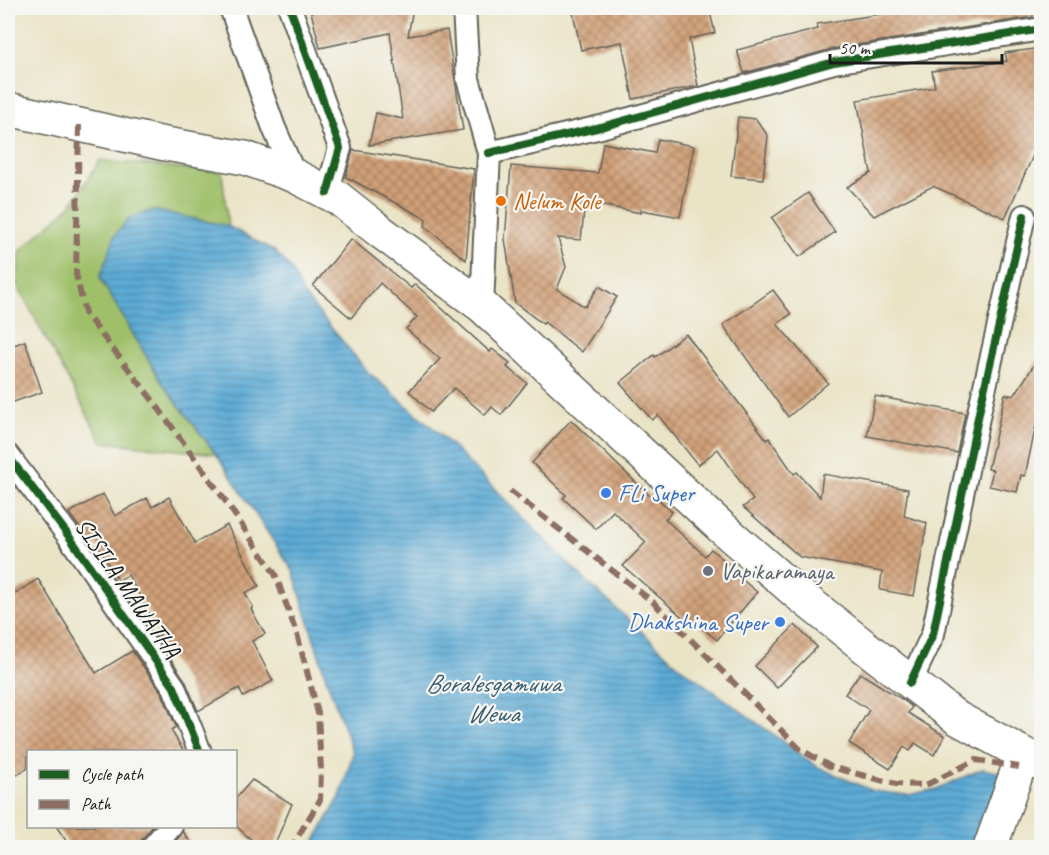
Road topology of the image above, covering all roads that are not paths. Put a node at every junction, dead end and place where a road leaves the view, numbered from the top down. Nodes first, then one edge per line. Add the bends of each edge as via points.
1 (231, 8) edge
2 (290, 8) edge
3 (464, 8) edge
4 (1041, 29) edge
5 (8, 109) edge
6 (489, 153) junction
7 (295, 176) junction
8 (327, 193) junction
9 (1024, 216) dead end
10 (482, 306) junction
11 (8, 456) edge
12 (910, 683) junction
13 (199, 750) edge
14 (1032, 760) edge
15 (169, 828) edge
16 (152, 848) edge
17 (990, 848) edge

1 - 7 street
2 - 8 street via 340,148
3 - 6 street via 468,79
4 - 6 street via 834,62 601,128
5 - 7 main road via 245,158
6 - 10 street
7 - 8 main road
8 - 10 main road
9 - 12 street via 933,634
10 - 12 main road via 720,526
11 - 13 street, SISILA MAWATHA via 174,687
12 - 14 main road via 957,718
14 - 17 main road
15 - 16 street

